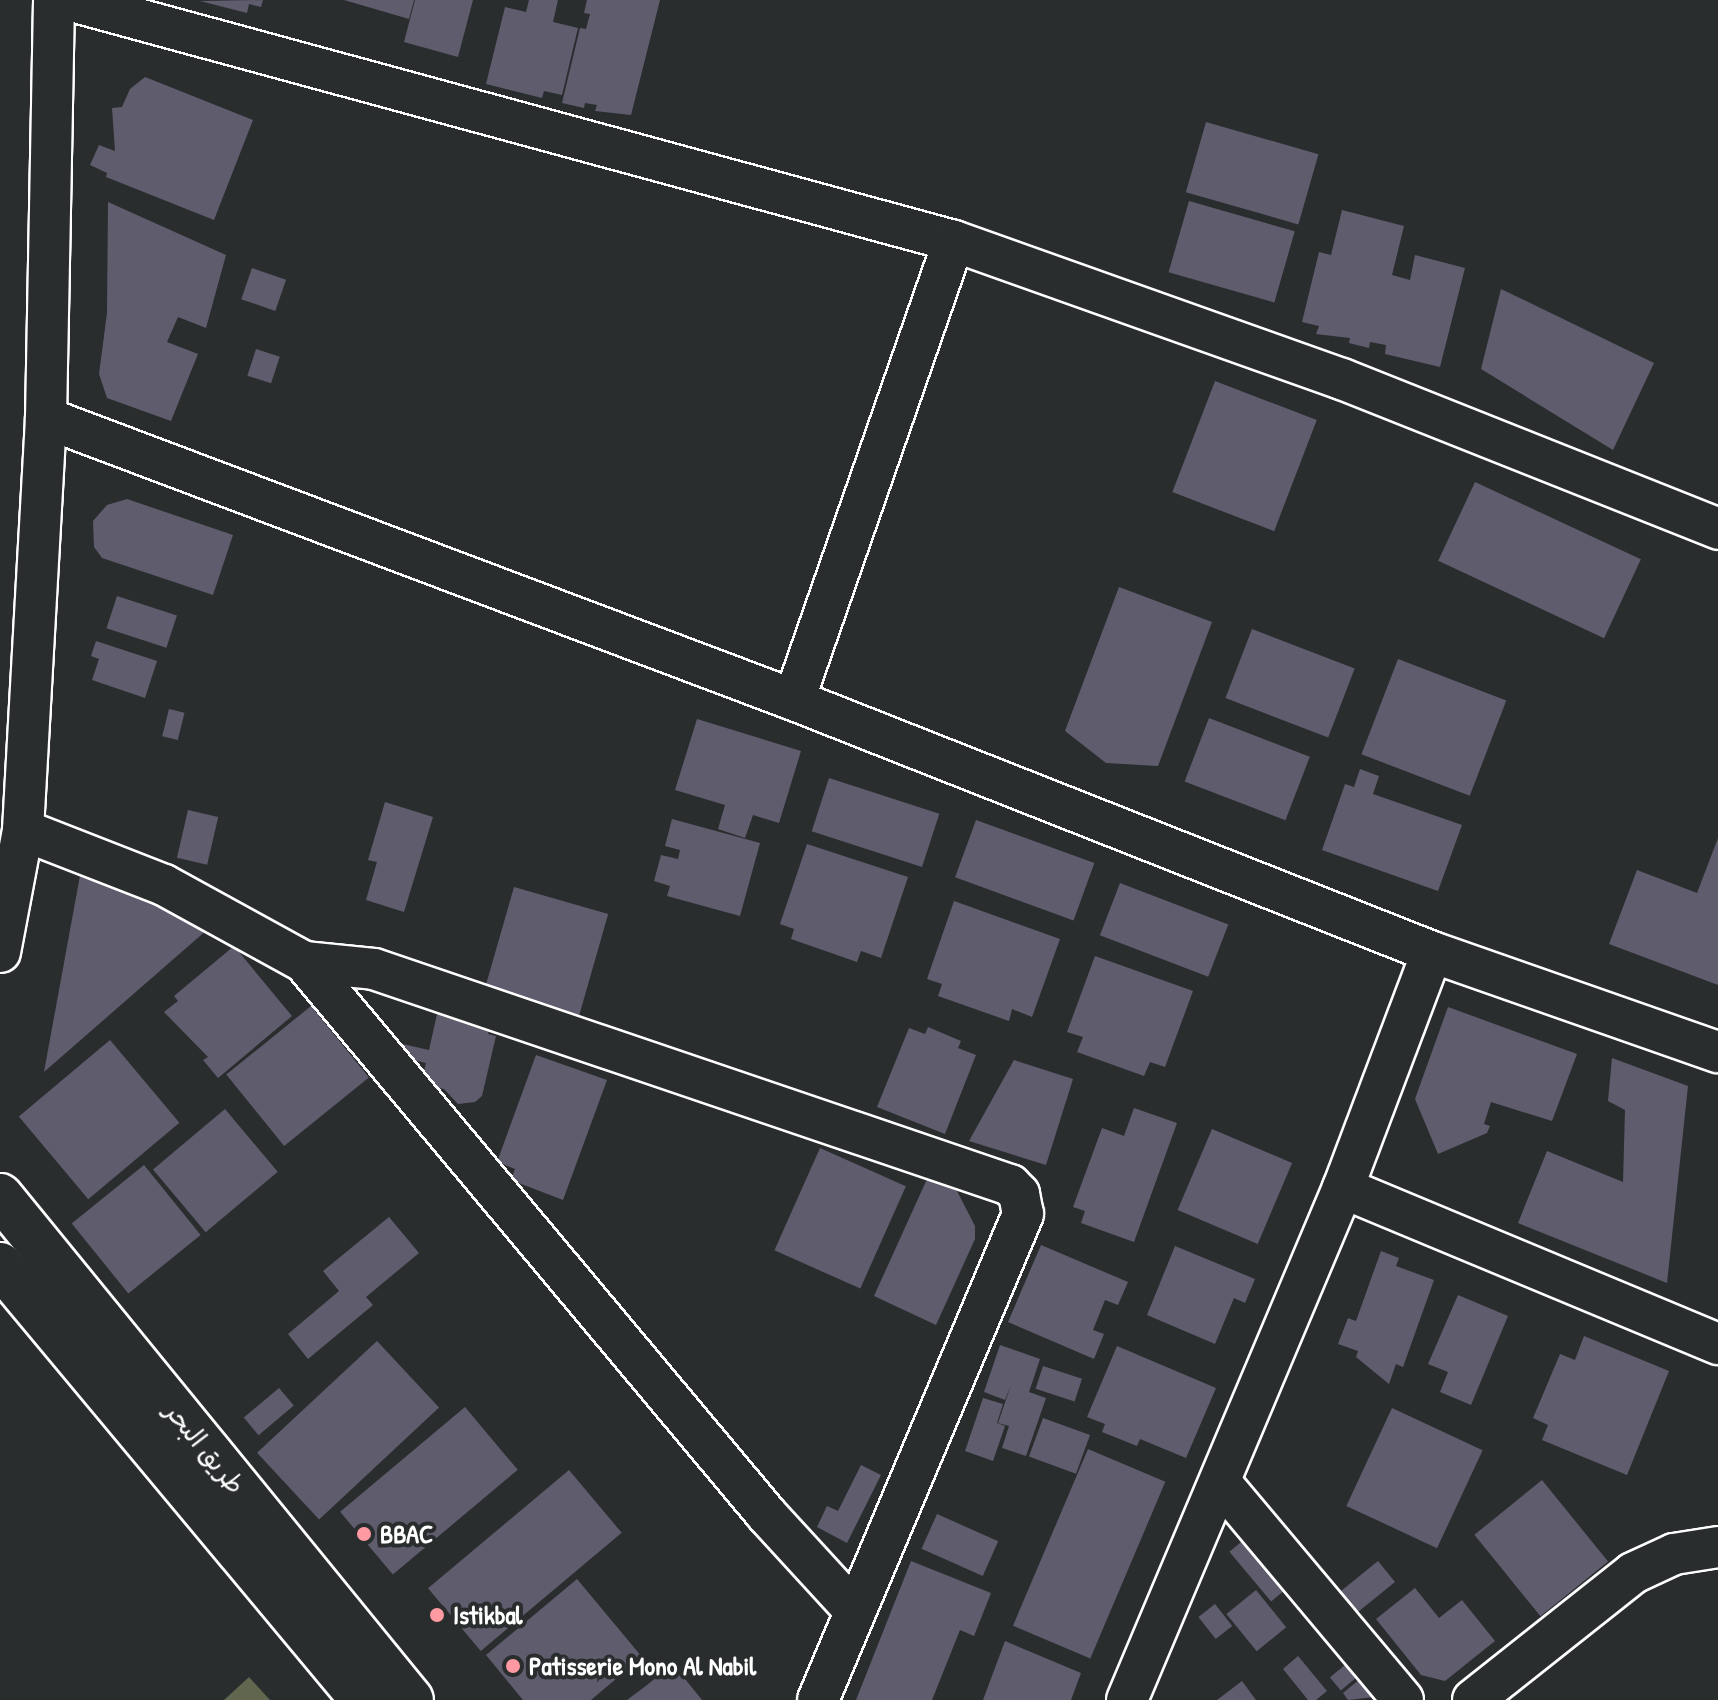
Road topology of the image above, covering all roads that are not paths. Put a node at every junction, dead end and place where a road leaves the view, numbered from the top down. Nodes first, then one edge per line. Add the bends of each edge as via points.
1 (54, 0) edge
2 (68, 0) edge
3 (954, 241) junction
4 (46, 418) junction
5 (1718, 529) edge
6 (794, 700) junction
7 (13, 755) edge
8 (23, 830) junction
9 (0, 952) edge
10 (1432, 952) junction
11 (304, 962) junction
12 (1718, 1052) edge
13 (1343, 1188) junction
14 (0, 1196) edge
15 (0, 1265) edge
16 (1718, 1344) edge
17 (1221, 1483) junction
18 (1718, 1547) edge
19 (855, 1611) junction
20 (363, 1700) edge
21 (411, 1700) edge
22 (818, 1700) edge
23 (1127, 1700) edge
24 (1403, 1700) edge
25 (1473, 1700) edge

1 - 4 street
2 - 3 street
3 - 5 street via 1342,379
3 - 6 street
4 - 6 street
4 - 7 street
6 - 10 street
7 - 8 street
8 - 9 street
8 - 11 street via 164,885
10 - 12 street
10 - 13 street
11 - 19 street via 757,1503
11 - 19 street via 374,969 1010,1185 1019,1194 1023,1214
13 - 16 street
13 - 17 street
14 - 21 highway, طريق البحر
15 - 20 highway, طريق البحر
17 - 23 street
17 - 24 street
18 - 25 street via 1674,1554 1633,1573
19 - 22 street

